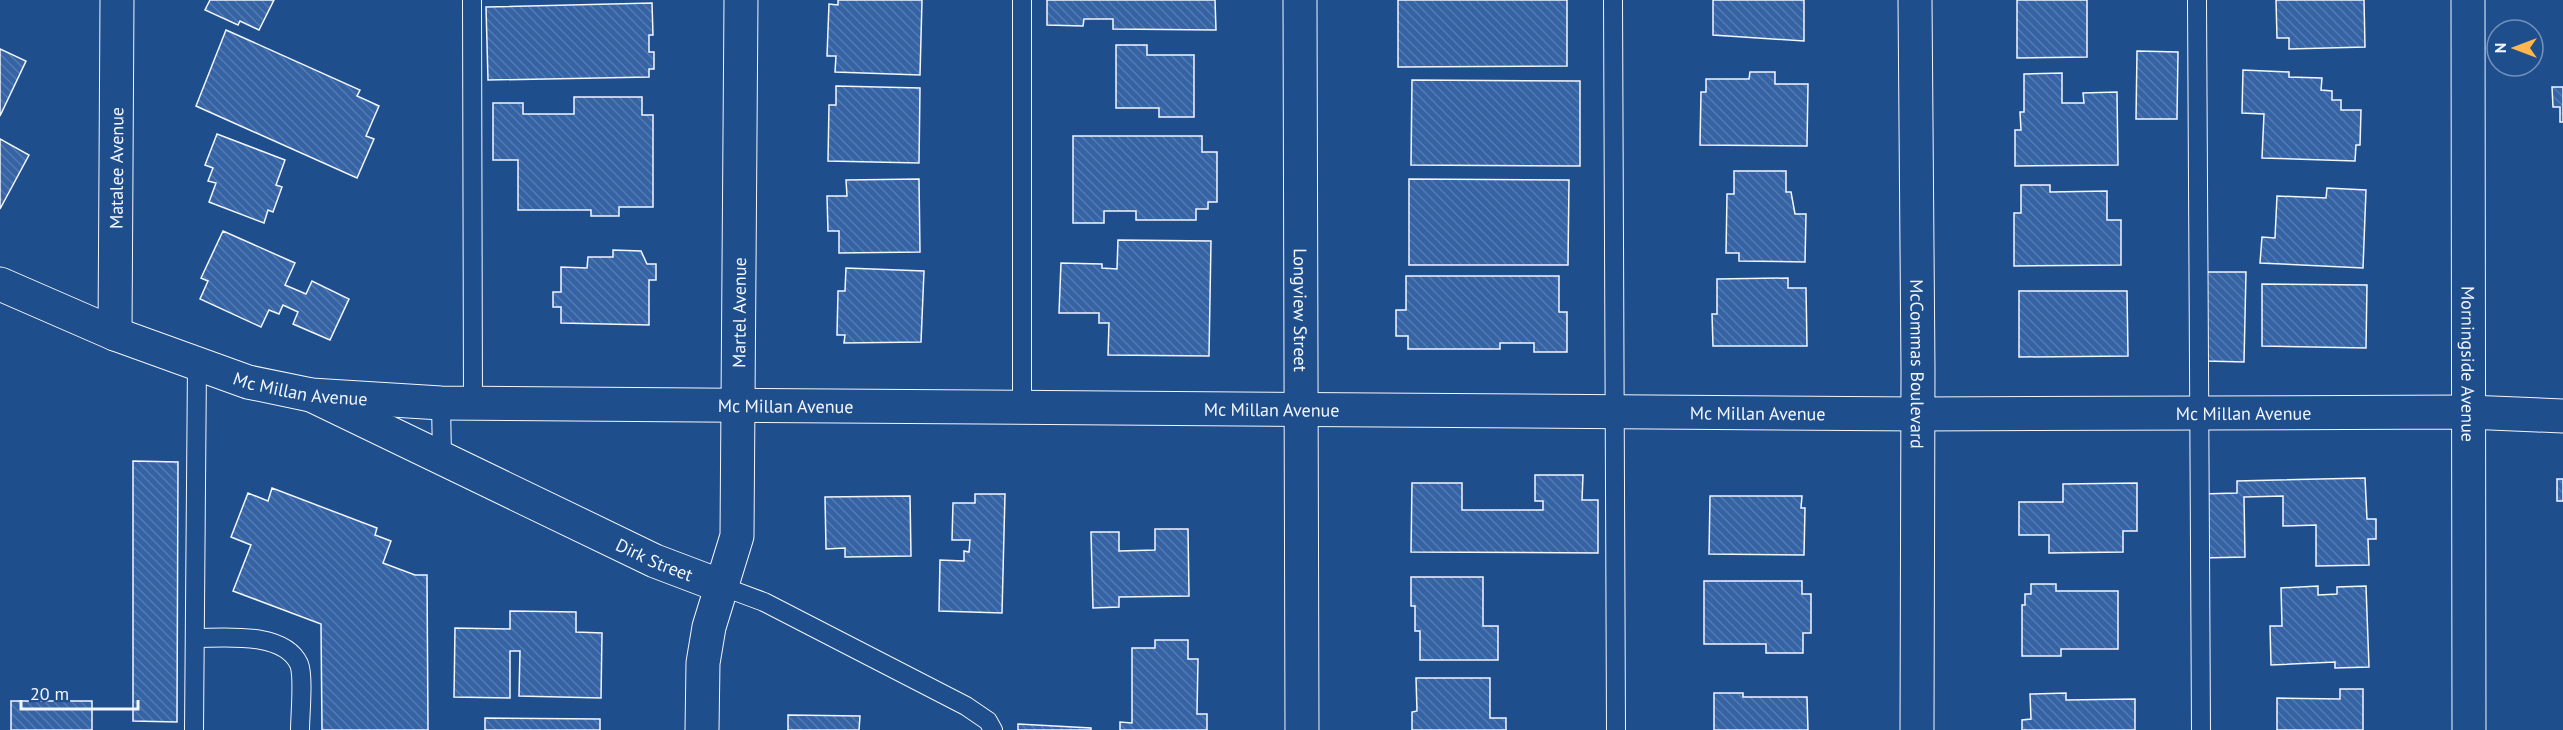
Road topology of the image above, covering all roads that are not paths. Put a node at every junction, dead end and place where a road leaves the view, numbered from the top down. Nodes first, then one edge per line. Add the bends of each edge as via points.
1 (117, 0) edge
2 (472, 0) edge
3 (741, 0) edge
4 (1022, 0) edge
5 (1300, 0) edge
6 (1613, 0) edge
7 (1915, 0) edge
8 (2198, 0) edge
9 (2468, 0) edge
10 (0, 284) edge
11 (115, 334) junction
12 (197, 363) junction
13 (312, 395) junction
14 (457, 403) junction
15 (739, 406) junction
16 (1022, 408) junction
17 (1300, 410) junction
18 (1615, 412) junction
19 (2468, 412) junction
20 (1918, 414) junction
21 (2200, 414) junction
22 (2563, 416) edge
23 (442, 457) junction
24 (721, 586) junction
25 (195, 638) junction
26 (194, 730) edge
27 (300, 730) edge
28 (702, 730) edge
29 (993, 730) edge
30 (1302, 730) edge
31 (1616, 730) edge
32 (1917, 730) edge
33 (2201, 730) edge
34 (2469, 730) edge

1 - 11 street, Matalee Avenue
2 - 14 lane
3 - 15 street, Martel Avenue
4 - 16 lane
5 - 17 street, Longview Street
6 - 18 lane
7 - 20 street, McCommas Boulevard
8 - 21 lane
9 - 19 street, Morningside Avenue
10 - 11 street, Mc Millan Avenue
11 - 12 street, Mc Millan Avenue
12 - 13 street, Mc Millan Avenue via 248,382
12 - 25 lane
13 - 14 street, Mc Millan Avenue
13 - 23 street, Dirk Street
14 - 15 street, Mc Millan Avenue
14 - 23 lane
15 - 16 street, Mc Millan Avenue
15 - 24 street, Martel Avenue via 737,536
16 - 17 street, Mc Millan Avenue
17 - 18 street, Mc Millan Avenue
17 - 30 street, Longview Street
18 - 20 street, Mc Millan Avenue
18 - 31 lane
19 - 21 street, Mc Millan Avenue
19 - 22 street, Mc Millan Avenue
19 - 34 street, Morningside Avenue
20 - 21 street, Mc Millan Avenue
20 - 32 street, McCommas Boulevard
21 - 33 lane
23 - 24 street, Dirk Street via 655,561
24 - 28 street, Martel Avenue via 703,663
24 - 29 lane, Dirk Street via 764,602 966,706 988,721
25 - 26 lane
25 - 27 lane via 261,639 287,649 299,665

